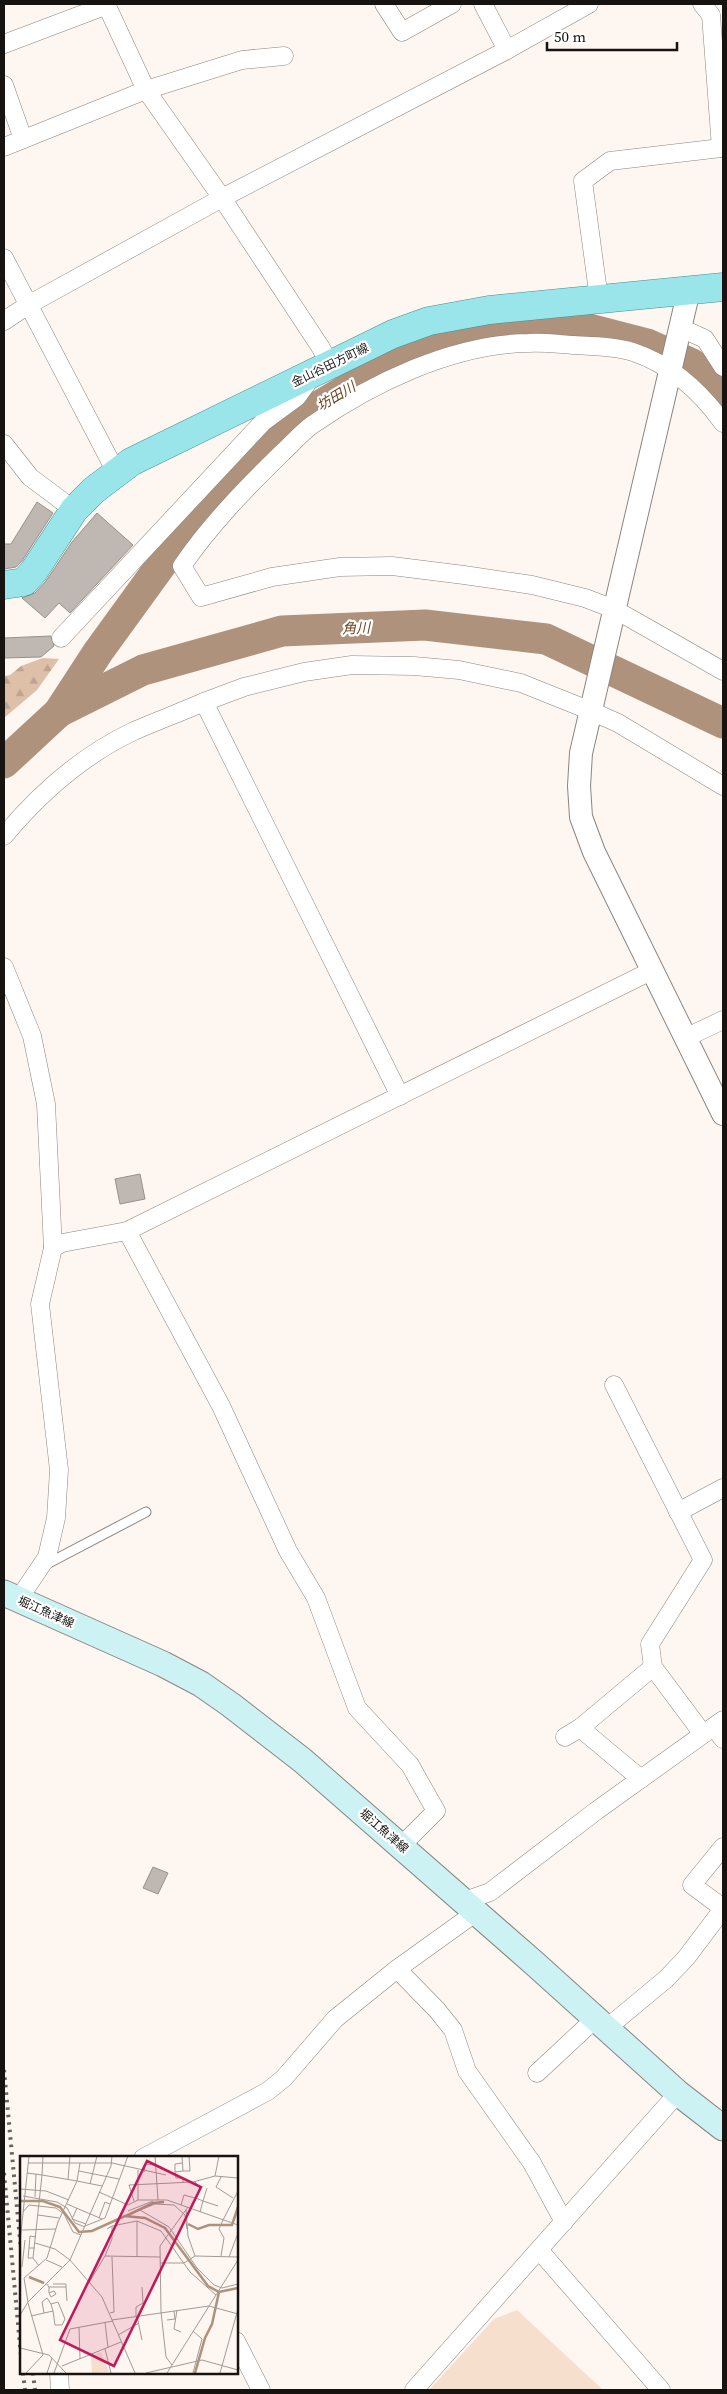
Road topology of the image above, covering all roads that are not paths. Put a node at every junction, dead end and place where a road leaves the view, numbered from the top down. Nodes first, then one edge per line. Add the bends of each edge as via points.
1 (384, 4) edge
2 (452, 4) edge
3 (483, 4) edge
4 (589, 4) edge
5 (702, 4) edge
6 (107, 5) edge
7 (4, 44) edge
8 (507, 50) junction
9 (284, 56) dead end
10 (4, 85) edge
11 (146, 90) junction
12 (23, 139) junction
13 (4, 147) edge
14 (722, 148) edge
15 (222, 198) junction
16 (4, 258) edge
17 (723, 287) edge
18 (689, 290) junction
19 (598, 299) junction
20 (28, 305) junction
21 (4, 321) edge
22 (680, 333) junction
23 (723, 367) edge
24 (323, 368) junction
25 (671, 368) junction
26 (723, 423) edge
27 (4, 444) edge
28 (116, 472) junction
29 (74, 510) junction
30 (4, 585) edge
31 (613, 611) junction
32 (61, 638) dead end
33 (723, 671) edge
34 (204, 702) junction
35 (591, 708) junction
36 (723, 786) edge
37 (4, 836) edge
38 (4, 967) edge
39 (651, 970) junction
40 (723, 1020) edge
41 (685, 1038) junction
42 (400, 1096) junction
43 (723, 1114) edge
44 (127, 1231) junction
45 (53, 1248) junction
46 (614, 1385) dead end
47 (723, 1488) edge
48 (146, 1512) dead end
49 (678, 1512) junction
50 (40, 1567) junction
51 (11, 1596) edge
52 (653, 1667) junction
53 (580, 1728) junction
54 (716, 1730) edge
55 (565, 1737) dead end
56 (640, 1779) junction
57 (401, 1846) junction
58 (723, 1847) edge
59 (469, 1907) junction
60 (723, 1909) edge
61 (396, 1969) junction
62 (601, 2023) junction
63 (537, 2073) dead end
64 (678, 2093) junction
65 (723, 2128) edge
66 (147, 2156) edge
67 (564, 2222) junction
68 (539, 2250) junction
69 (238, 2345) edge
70 (59, 2374) edge
71 (60, 2390) edge
72 (261, 2390) edge
73 (414, 2390) edge
74 (661, 2390) edge

1 - 2 street via 402,32
3 - 8 street
4 - 8 street
5 - 14 street via 711,14
6 - 7 street
6 - 11 street
8 - 15 street
9 - 11 street via 242,60
10 - 12 street
11 - 12 street
11 - 15 street
12 - 13 street
14 - 19 street via 610,161 583,181
15 - 20 street
15 - 24 street via 321,348
16 - 20 street
17 - 18 main road, 金山谷田方町線
18 - 19 main road, 金山谷田方町線
18 - 22 street
19 - 24 main road, 金山谷田方町線 via 490,310 429,321 392,334
20 - 21 street
20 - 28 street
22 - 23 street via 705,339
22 - 25 street
24 - 28 main road, 金山谷田方町線
24 - 32 street via 297,396 263,422
25 - 26 street via 692,385
25 - 31 street
25 - 31 street via 633,352 527,342 430,362 373,386 311,426 261,473 182,566 201,597 272,577 340,567 392,566 532,585 585,598
27 - 29 street via 30,477
28 - 29 main road, 金山谷田方町線
29 - 30 main road, 金山谷田方町線 via 34,572 24,582
31 - 33 street
31 - 35 street
34 - 35 street via 244,687 304,672 352,665 459,670 521,683
34 - 37 street via 132,732 78,765 27,808
34 - 42 street
35 - 36 street
35 - 39 street via 581,754 581,817 594,852
38 - 45 street via 32,1036 46,1104
39 - 41 street
39 - 42 street
40 - 41 street
41 - 43 street
42 - 44 street
44 - 45 street via 62,1243
44 - 57 street via 221,1406 288,1551 316,1598 357,1708 410,1764 436,1811
45 - 50 street via 40,1304 59,1470 56,1518 47,1557
46 - 49 street
47 - 49 street
48 - 50 lane
49 - 52 street via 703,1560 650,1644
50 - 51 street
51 - 57 main road, 堀江魚津線 via 201,1684 302,1760
52 - 53 street
52 - 54 street
53 - 55 street
53 - 56 street
54 - 56 street
56 - 59 street
57 - 59 main road, 堀江魚津線
58 - 60 street via 692,1885
59 - 61 street
59 - 62 main road, 堀江魚津線
60 - 62 street via 666,1979
61 - 66 street via 335,2019 284,2078 268,2091
61 - 67 street via 453,2030 467,2070 532,2163
62 - 63 street
62 - 64 main road, 堀江魚津線
64 - 65 main road, 堀江魚津線
64 - 67 street
67 - 68 street
68 - 73 street
68 - 74 street
69 - 72 street
70 - 71 street

